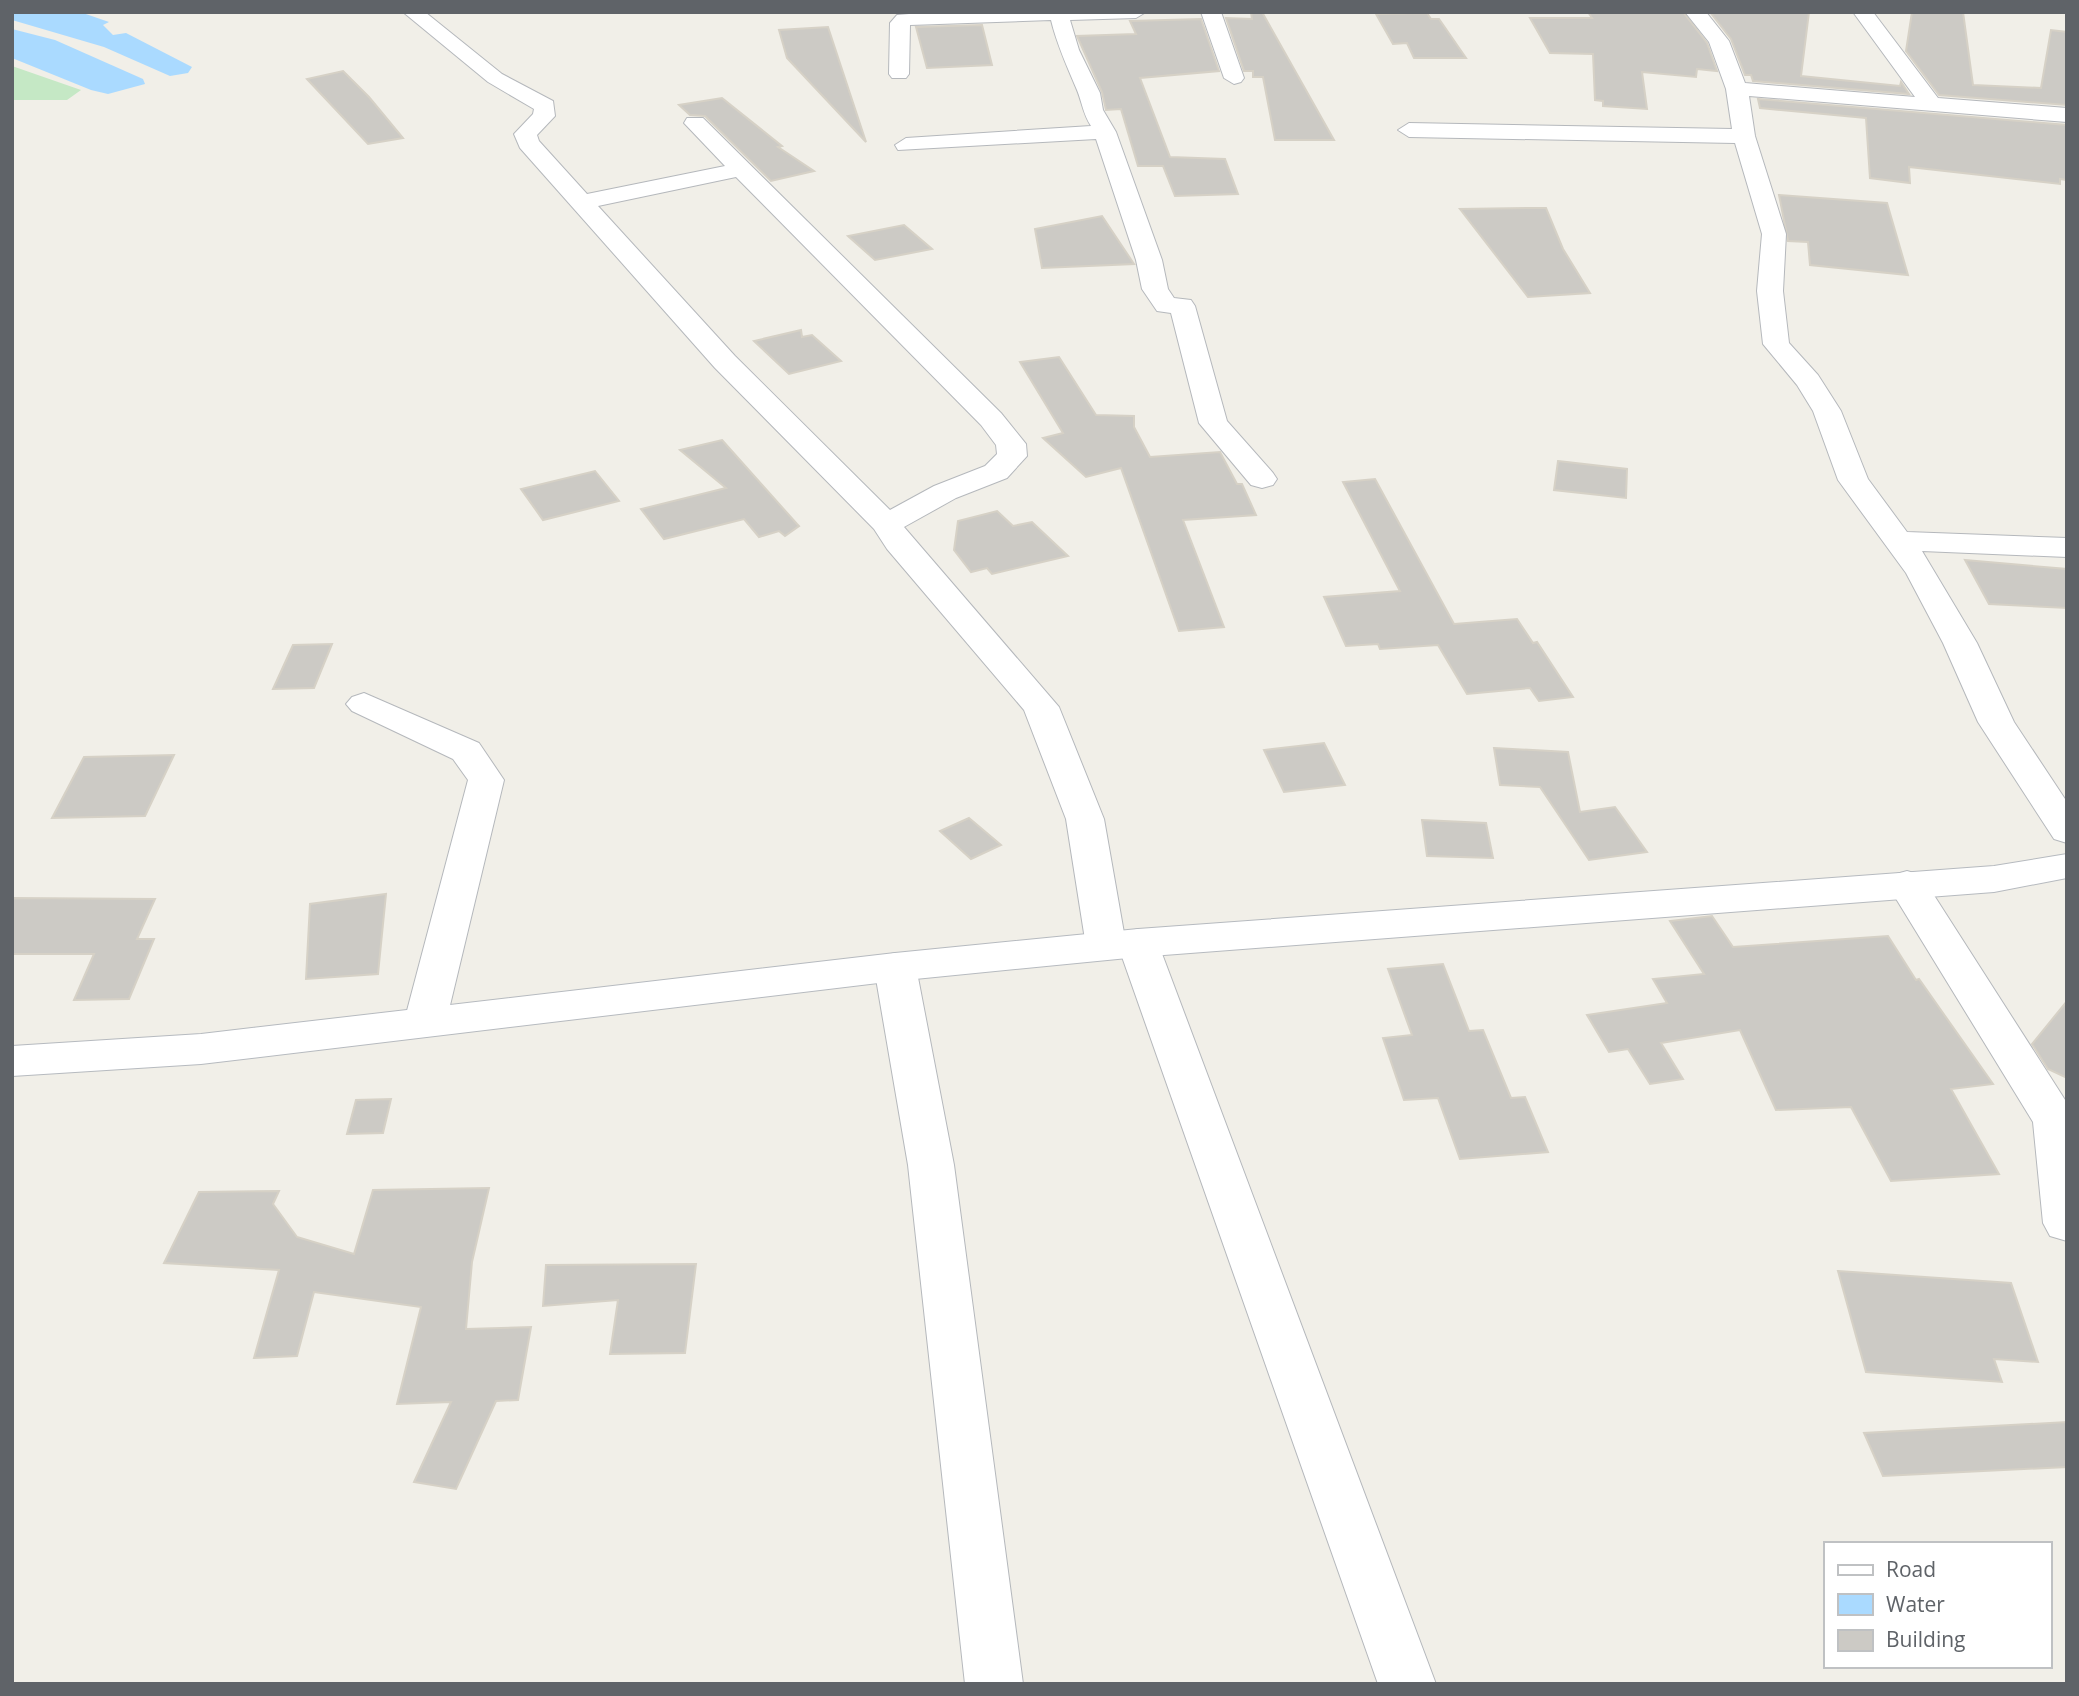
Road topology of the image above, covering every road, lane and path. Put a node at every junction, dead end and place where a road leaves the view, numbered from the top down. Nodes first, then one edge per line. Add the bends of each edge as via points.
1 (413, 12) edge
2 (1136, 12) edge
3 (1211, 12) edge
4 (1695, 12) edge
5 (1863, 12) edge
6 (1058, 13) edge
7 (900, 74) dead end
8 (1234, 78) dead end
9 (1737, 89) junction
10 (1930, 102) junction
11 (2067, 115) edge
12 (695, 123) dead end
13 (1409, 130) dead end
14 (1105, 132) junction
15 (1744, 136) junction
16 (906, 145) dead end
17 (739, 170) junction
18 (583, 202) junction
19 (1262, 479) dead end
20 (887, 524) junction
21 (1898, 541) junction
22 (2067, 548) edge
23 (364, 704) dead end
24 (2067, 831) edge
25 (2067, 866) edge
26 (1907, 884) junction
27 (1122, 945) junction
28 (895, 967) junction
29 (425, 1022) junction
30 (12, 1061) edge
31 (2067, 1223) edge
32 (994, 1684) edge
33 (1407, 1684) edge

1 - 18 street via 495,78 545,106 544,116 525,134 528,143
2 - 6 street
3 - 8 street
4 - 9 street via 1719,41
5 - 10 street
6 - 7 street via 904,19 900,23
6 - 14 street via 1069,50 1090,93 1092,110
9 - 10 street
9 - 15 street
10 - 11 street
12 - 17 street
13 - 15 street
14 - 16 street
14 - 19 street via 1155,289 1166,305 1182,306 1213,423
15 - 21 street via 1774,234 1770,291 1776,344 1828,411 1853,480
17 - 18 street
17 - 20 street via 837,262 1011,444 1012,456 996,472 945,492
18 - 20 street via 725,362
20 - 27 street via 1041,707 1085,819
21 - 22 street
21 - 24 street via 1921,572 1960,643 1996,722
23 - 29 street via 466,751 486,780
25 - 26 street via 1994,879
26 - 27 street
26 - 31 street via 2055,1121
27 - 28 street
27 - 33 street
28 - 29 street
28 - 32 street via 931,1165
29 - 30 street via 201,1049

